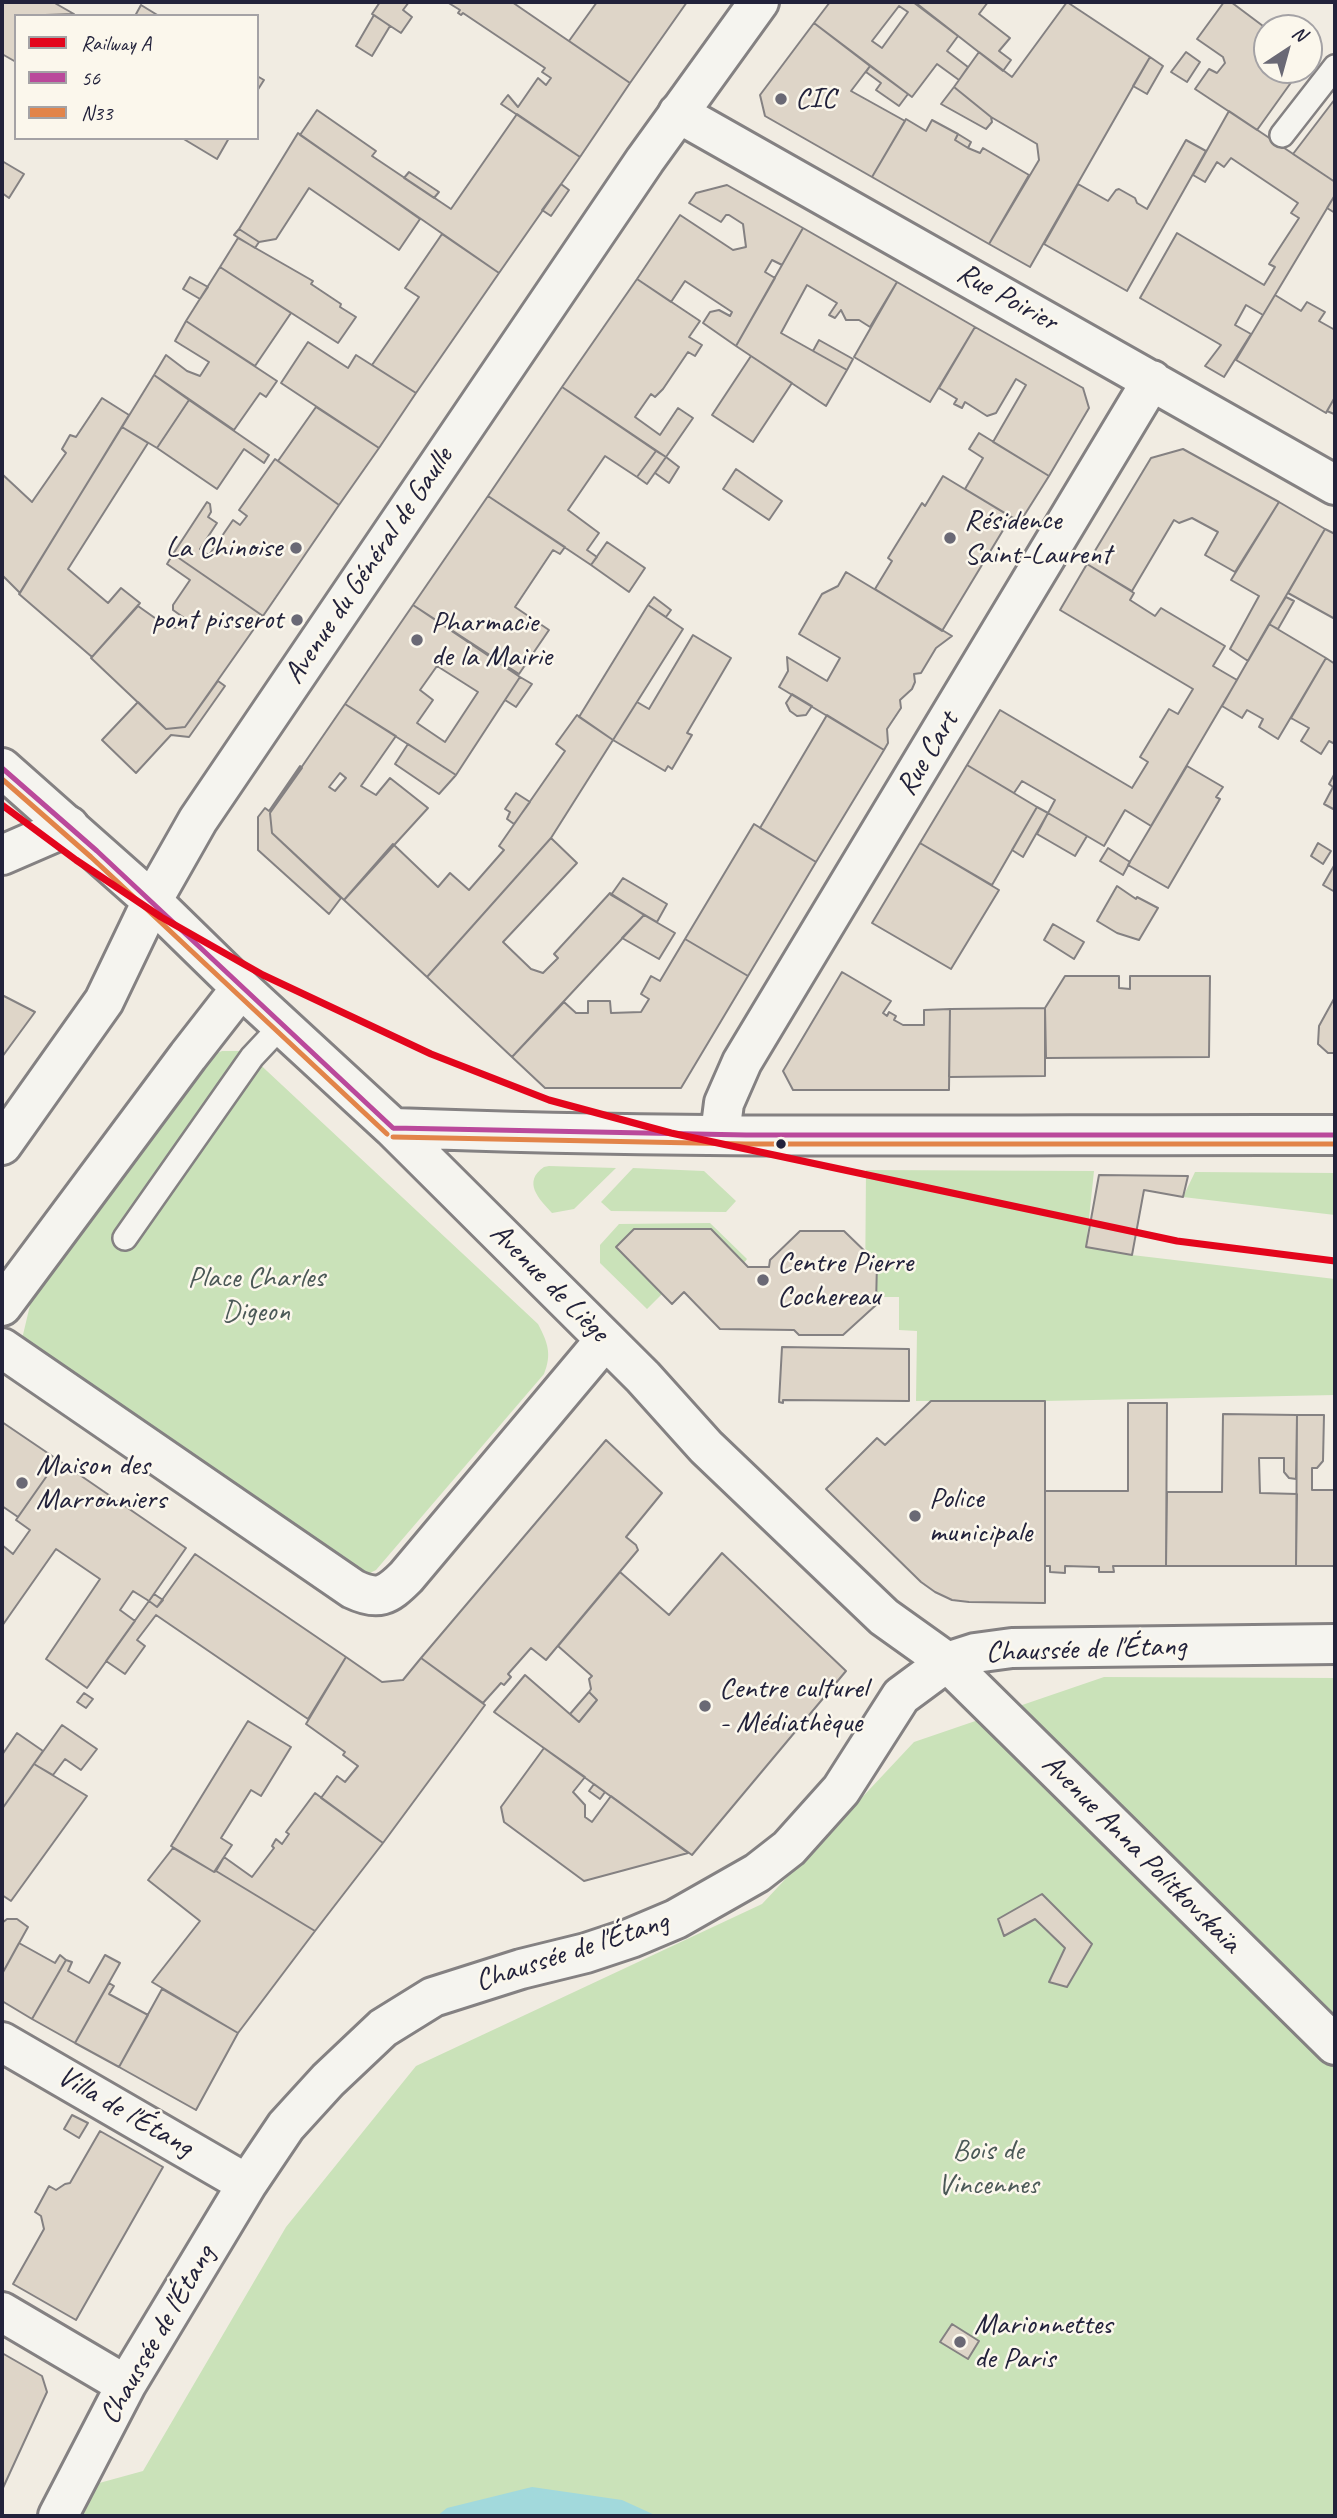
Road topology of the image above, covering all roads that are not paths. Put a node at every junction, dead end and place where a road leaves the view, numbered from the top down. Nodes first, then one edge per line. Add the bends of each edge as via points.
1 (759, 2) edge
2 (1335, 67) edge
3 (678, 113) junction
4 (1282, 135) dead end
5 (1152, 380) junction
6 (1335, 485) edge
7 (2, 768) edge
8 (69, 826) junction
9 (2, 855) edge
10 (152, 901) junction
11 (242, 988) junction
12 (282, 1025) junction
13 (393, 1128) junction
14 (720, 1134) junction
15 (1335, 1135) edge
16 (2, 1145) edge
17 (125, 1238) dead end
18 (2, 1306) edge
19 (605, 1340) junction
20 (2, 1348) edge
21 (1335, 1644) edge
22 (947, 1662) junction
23 (2, 2042) edge
24 (1335, 2045) edge
25 (247, 2184) junction
26 (2, 2312) edge
27 (127, 2385) junction
28 (58, 2516) edge

1 - 3 street, Avenue du Général de Gaulle
2 - 4 lane
3 - 5 street, Rue Poirier
3 - 10 street, Avenue du Général de Gaulle via 295,674 198,820
5 - 6 street, Rue Poirier
5 - 14 street, Rue Cart via 742,1062 724,1103
7 - 8 street, Avenue de Liège
8 - 9 street
8 - 10 street, Avenue de Liège
10 - 11 street, Avenue de Liège
10 - 16 street, Avenue du Général de Gaulle via 104,1001
11 - 12 street, Avenue de Liège
11 - 18 street
12 - 13 street, Avenue de Liège
12 - 17 lane via 244,1068
13 - 14 street
13 - 19 street, Avenue de Liège
14 - 15 street
19 - 20 street via 400,1583 383,1595 368,1596
19 - 22 street, Avenue de Liège via 706,1447 884,1617
21 - 22 street, Chaussée de l'Étang via 1012,1648
22 - 24 street, Avenue Anna Politkovskaïa
22 - 25 street, Chaussée de l'Étang via 901,1696 841,1790 789,1848 757,1872 677,1920 631,1938 433,1997 383,2028 328,2080 286,2126
23 - 25 street, Villa de l'Étang
25 - 27 street, Chaussée de l'Étang
26 - 27 street
27 - 28 street, Chaussée de l'Étang

